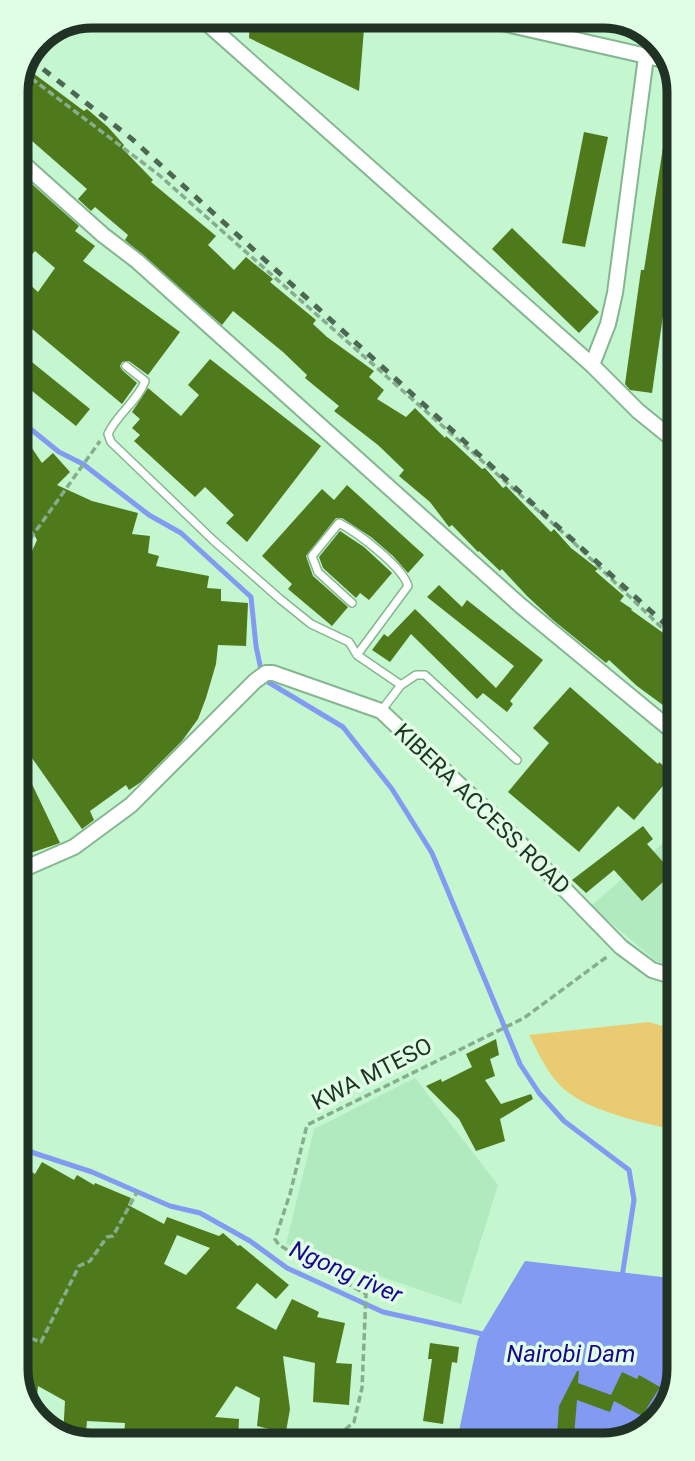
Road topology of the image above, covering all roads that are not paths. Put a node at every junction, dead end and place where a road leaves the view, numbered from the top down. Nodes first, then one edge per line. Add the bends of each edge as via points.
1 (212, 28) edge
2 (527, 28) edge
3 (546, 28) edge
4 (546, 32) junction
5 (646, 57) junction
6 (658, 59) edge
7 (28, 169) edge
8 (592, 365) junction
9 (125, 366) dead end
10 (667, 435) edge
11 (352, 603) dead end
12 (358, 655) junction
13 (401, 685) junction
14 (381, 711) junction
15 (667, 726) edge
16 (517, 760) dead end
17 (28, 867) edge
18 (667, 975) edge

1 - 8 street
2 - 4 street
3 - 4 street
4 - 5 street
5 - 6 street
5 - 8 street via 615,293
7 - 15 street via 521,606
8 - 10 street
9 - 12 lane via 145,381 112,424 111,442 280,599 311,624 349,642
11 - 12 lane via 318,572 312,556 339,523 376,550 406,578 408,586
12 - 13 lane
13 - 14 lane
13 - 16 lane via 416,675 425,676
14 - 17 street, KIBERA ACCESS ROAD via 281,675 262,676 131,805 74,847
14 - 18 street, KIBERA ACCESS ROAD via 499,822 621,947 652,970

